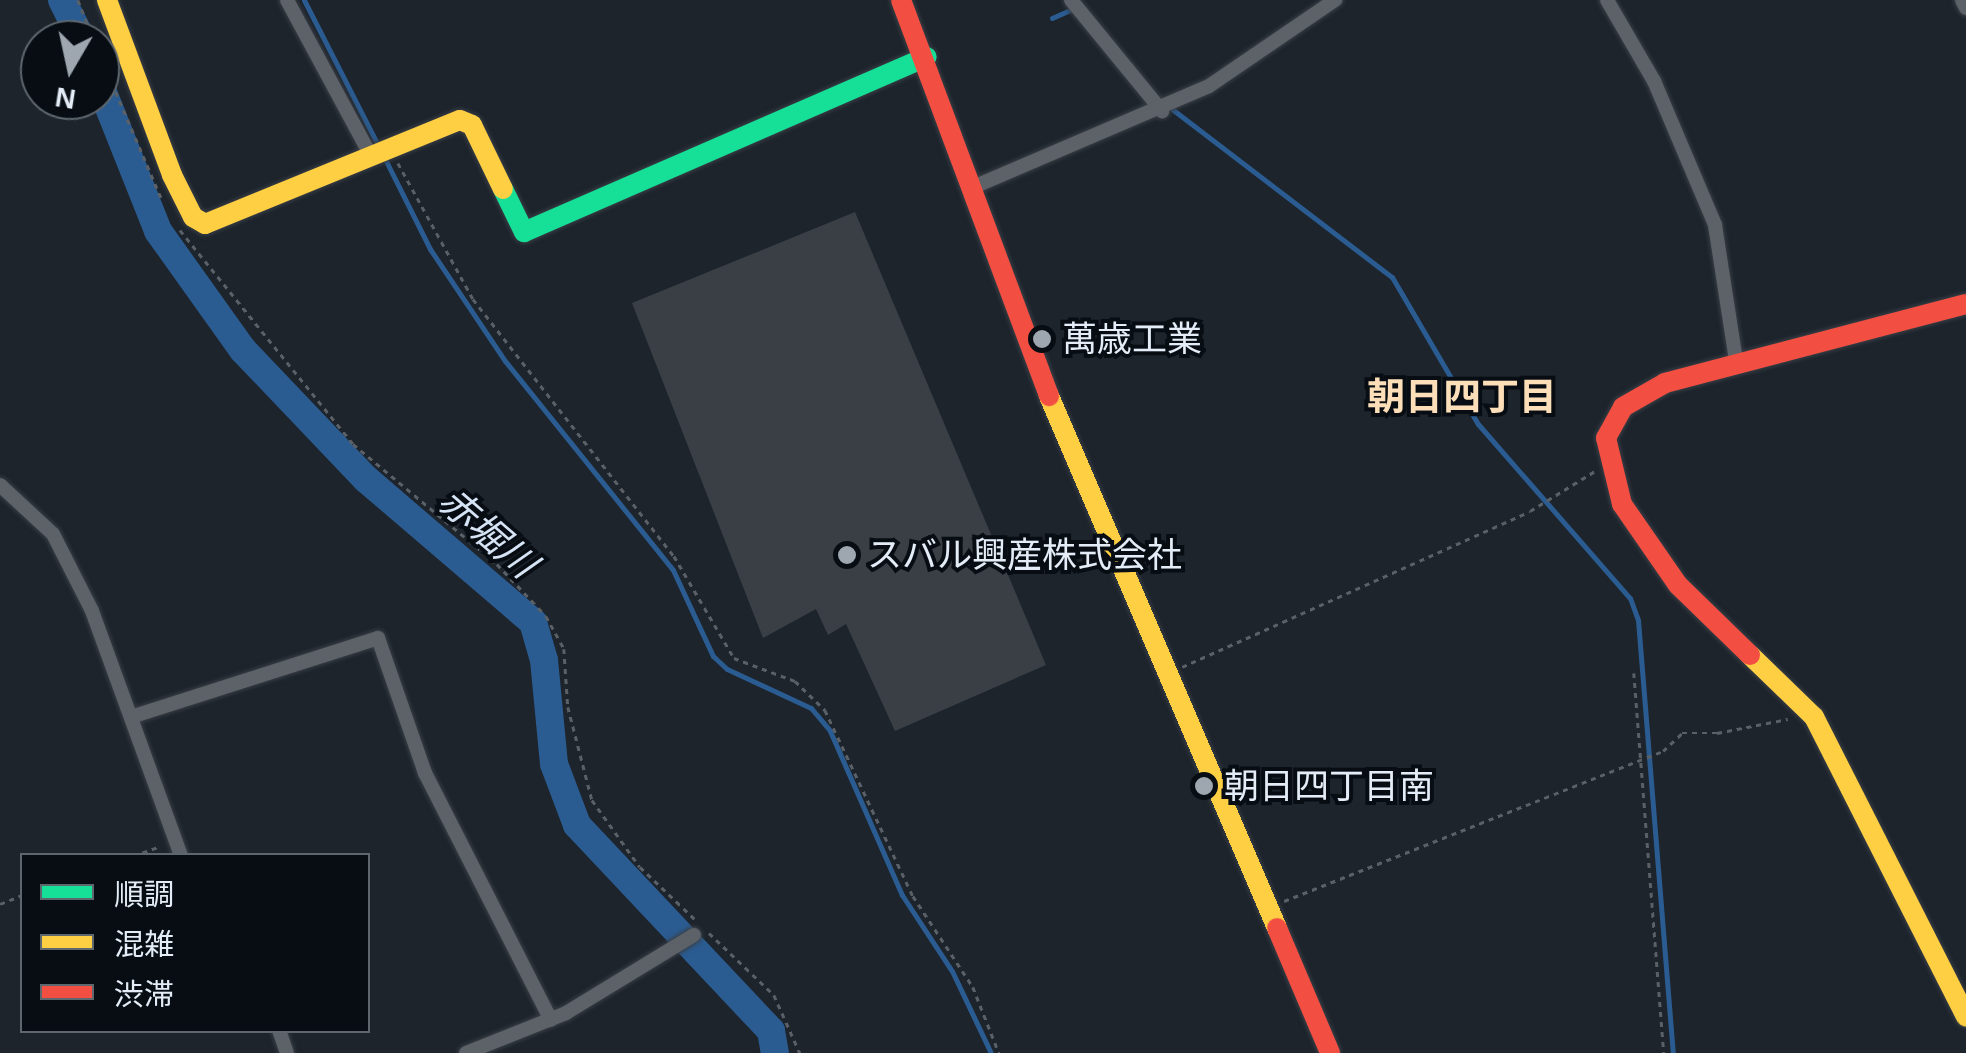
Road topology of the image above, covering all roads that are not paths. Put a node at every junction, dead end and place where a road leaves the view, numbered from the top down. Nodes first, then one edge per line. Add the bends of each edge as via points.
1 (107, 0) edge
2 (287, 0) edge
3 (901, 0) edge
4 (1071, 0) edge
5 (1335, 0) edge
6 (1607, 0) edge
7 (1962, 0) edge
8 (1966, 8) edge
9 (928, 56) junction
10 (1162, 111) junction
11 (382, 154) junction
12 (971, 188) junction
13 (1966, 304) edge
14 (1736, 361) junction
15 (0, 485) edge
16 (134, 716) junction
17 (180, 853) edge
18 (694, 935) dead end
19 (1966, 1017) edge
20 (551, 1020) junction
21 (466, 1053) edge
22 (1330, 1053) edge

1 - 11 street via 193,217 205,224
2 - 11 street
3 - 9 street
4 - 10 street
5 - 10 street
6 - 14 street via 1654,81 1716,225
7 - 8 street
9 - 11 street via 524,232 472,125 460,120
9 - 12 street
10 - 12 street
12 - 22 street via 1012,310
13 - 14 street
14 - 19 street via 1665,384 1624,407 1608,426 1622,504 1678,585 1808,712 1836,754
15 - 16 street via 53,534
16 - 17 street via 145,768
16 - 20 street via 378,638 426,773
18 - 20 street
20 - 21 street

